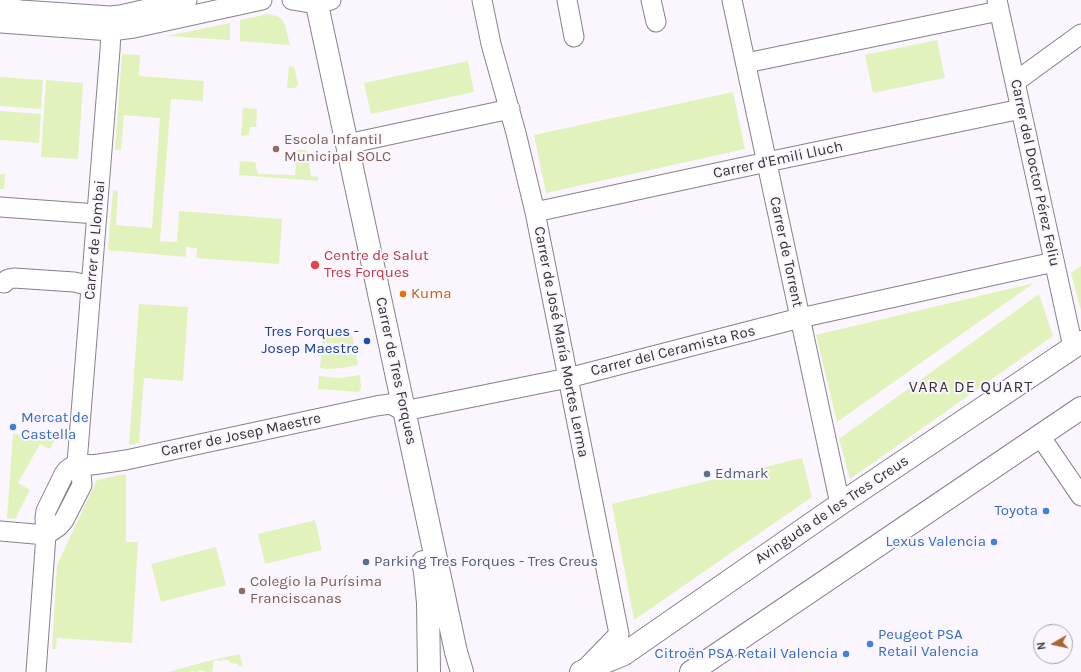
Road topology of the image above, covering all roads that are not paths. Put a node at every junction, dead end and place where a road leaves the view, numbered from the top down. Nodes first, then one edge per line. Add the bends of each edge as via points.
1 (187, 0) edge
2 (262, 0) edge
3 (482, 0) edge
4 (567, 0) edge
5 (651, 0) edge
6 (732, 0) edge
7 (311, 1) edge
8 (998, 5) edge
9 (0, 7) edge
10 (656, 22) dead end
11 (0, 23) edge
12 (110, 23) junction
13 (1081, 34) edge
14 (574, 37) dead end
15 (746, 63) junction
16 (1015, 82) junction
17 (510, 109) junction
18 (1021, 109) junction
19 (347, 144) junction
20 (767, 162) junction
21 (0, 207) edge
22 (535, 212) junction
23 (97, 214) junction
24 (1054, 262) junction
25 (4, 283) dead end
26 (91, 286) junction
27 (800, 318) junction
28 (1077, 344) edge
29 (568, 378) junction
30 (397, 407) junction
31 (1081, 408) edge
32 (1040, 436) junction
33 (77, 463) junction
34 (1081, 496) edge
35 (840, 504) junction
36 (0, 531) edge
37 (46, 535) junction
38 (36, 672) edge
39 (429, 672) edge
40 (462, 672) edge
41 (582, 672) edge
42 (691, 672) edge

1 - 12 street via 120,15
2 - 12 street via 134,28
3 - 17 street, Carrer de José María Mortes Lerma via 491,44
4 - 14 street
5 - 10 street
6 - 15 street, Carrer de Torrent
7 - 19 main road, Carrer de Tres Forques
7 - 30 main road, Carrer de Tres Forques
8 - 15 street
8 - 16 street, Carrer del Doctor Pérez Feliu
9 - 12 street
11 - 12 street
12 - 23 street, Carrer de Llombai
13 - 16 street
15 - 20 street, Carrer de Torrent
16 - 18 street, Carrer del Doctor Pérez Feliu
17 - 19 street
17 - 22 street, Carrer de José María Mortes Lerma
18 - 20 street, Carrer d'Emili Lluch
18 - 24 street, Carrer del Doctor Pérez Feliu
19 - 30 main road, Carrer de Tres Forques
20 - 22 street, Carrer d'Emili Lluch
20 - 27 street, Carrer de Torrent
21 - 23 street
22 - 29 street, Carrer de José María Mortes Lerma
23 - 26 street, Carrer de Llombai
24 - 27 street
24 - 28 street, Carrer del Doctor Pérez Feliu
25 - 26 street via 14,278 74,282
26 - 33 street, Carrer de Llombai
27 - 29 street, Carrer del Ceramista Ros
27 - 35 street, Carrer de Torrent
28 - 35 main road, Avinguda de les Tres Creus
29 - 30 street, Carrer del Ceramista Ros
29 - 41 street, Carrer de José María Mortes Lerma via 620,634
30 - 33 street, Carrer de Josep Maestre via 350,411 126,460 91,465
30 - 39 main road, Carrer de Tres Forques via 425,572
30 - 40 main road, Carrer de Tres Forques
31 - 32 main road
32 - 34 street
32 - 42 main road
33 - 37 street via 64,474 46,511
35 - 41 main road, Avinguda de les Tres Creus via 624,654
36 - 37 street
37 - 38 street

